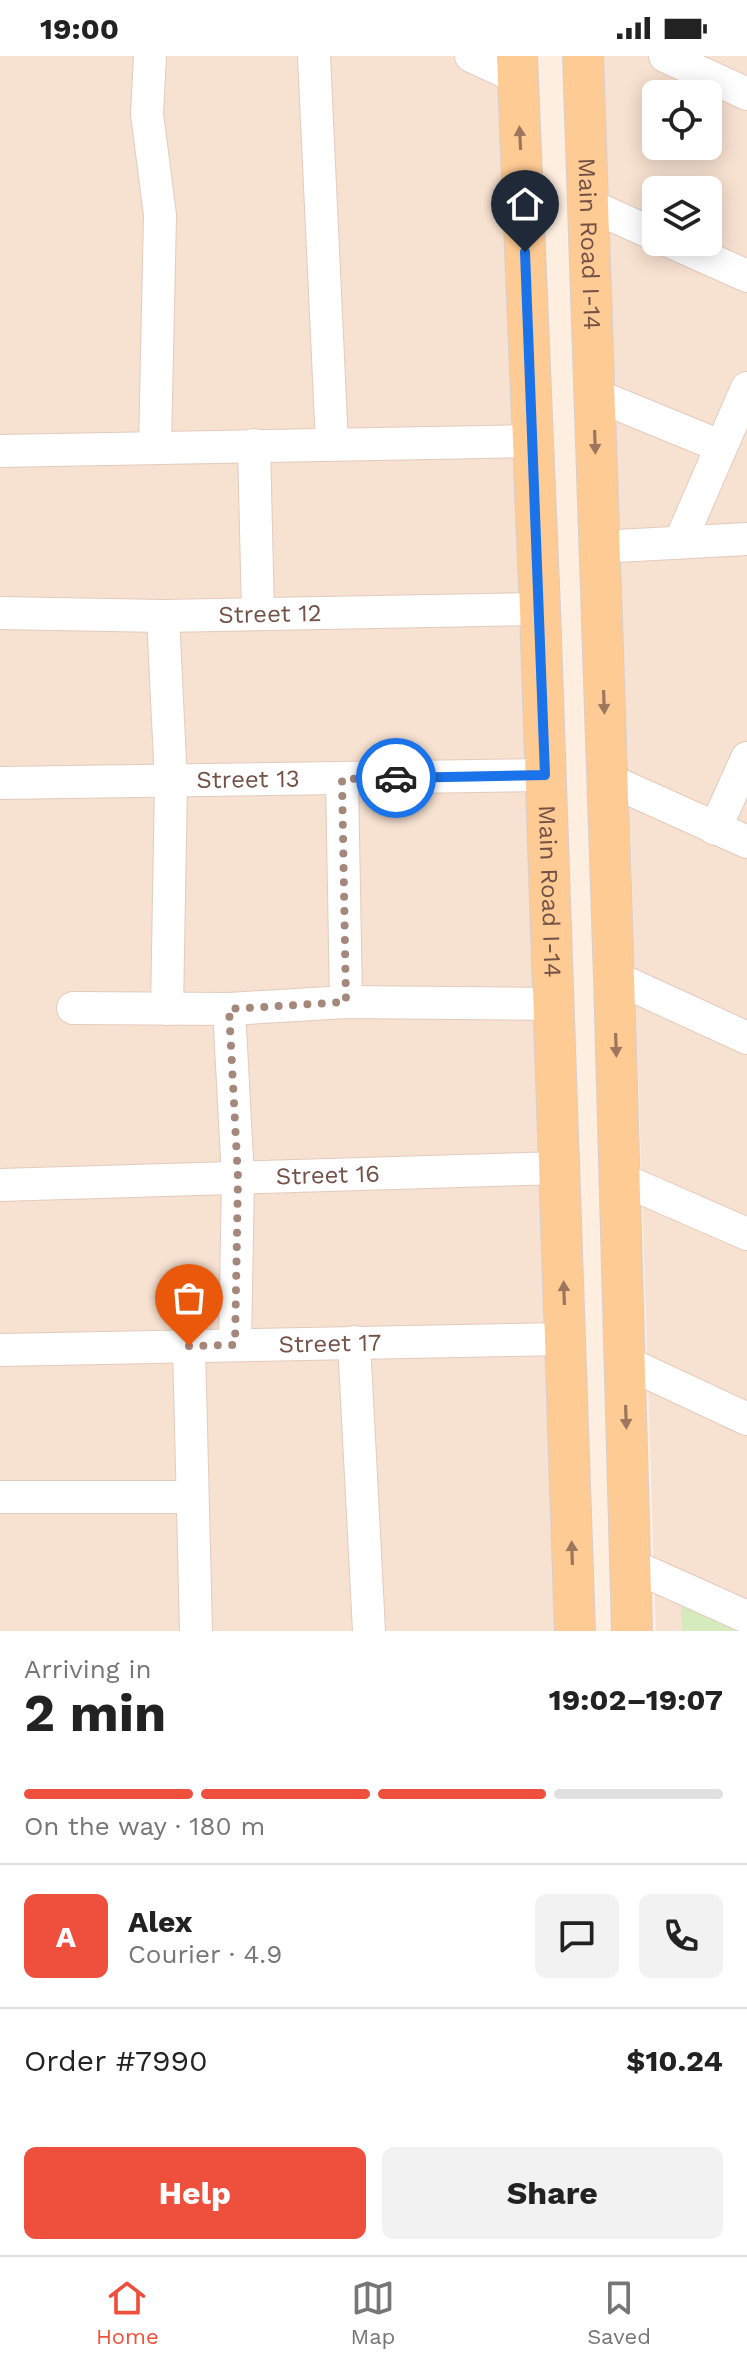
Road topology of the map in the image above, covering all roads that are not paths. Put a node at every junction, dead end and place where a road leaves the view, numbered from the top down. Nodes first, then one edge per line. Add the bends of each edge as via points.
1 (150, 56) edge
2 (314, 56) edge
3 (471, 56) edge
4 (583, 56) edge
5 (665, 56) edge
6 (517, 67) edge
7 (747, 94) edge
8 (589, 205) junction
9 (642, 229) edge
10 (702, 256) edge
11 (747, 276) edge
12 (747, 388) edge
13 (593, 394) junction
14 (533, 441) junction
15 (332, 444) junction
16 (254, 445) junction
17 (720, 446) junction
18 (155, 447) junction
19 (0, 451) edge
20 (747, 539) edge
21 (680, 542) junction
22 (599, 547) junction
23 (540, 609) junction
24 (0, 613) edge
25 (258, 613) junction
26 (163, 616) junction
27 (747, 758) edge
28 (545, 775) junction
29 (342, 779) junction
30 (607, 779) junction
31 (171, 782) junction
32 (0, 783) edge
33 (715, 829) junction
34 (747, 842) edge
35 (614, 977) junction
36 (346, 1002) junction
37 (554, 1004) junction
38 (73, 1008) dead end
39 (167, 1009) junction
40 (229, 1009) junction
41 (747, 1038) edge
42 (560, 1168) junction
43 (238, 1178) junction
44 (621, 1179) junction
45 (0, 1185) edge
46 (747, 1234) edge
47 (565, 1339) junction
48 (354, 1342) junction
49 (235, 1345) junction
50 (189, 1346) junction
51 (0, 1350) edge
52 (625, 1362) junction
53 (747, 1419) edge
54 (0, 1497) edge
55 (192, 1497) junction
56 (631, 1565) junction
57 (747, 1617) edge
58 (196, 1631) edge
59 (369, 1631) edge
60 (575, 1631) edge
61 (632, 1631) edge

1 - 18 street via 147,114 160,215
2 - 15 street
3 - 6 street
4 - 8 main road, Main Road I-14
5 - 7 street
14 -> 6 main road, Main Road I-14
8 - 9 street
8 - 13 main road, Main Road I-14
10 - 11 street
12 - 17 street
13 - 17 street
13 -> 22 main road, Main Road I-14
14 - 15 street
14 - 23 main road, Main Road I-14
15 - 16 street
16 - 18 street
16 - 25 street
17 - 21 street
18 - 19 street
20 - 21 street
21 - 22 street
22 -> 30 main road, Main Road I-14
23 - 25 street, Street 12
23 - 28 main road, Main Road I-14
24 - 26 street, Street 12
25 - 26 street, Street 12
26 - 31 street
27 - 33 street
28 - 29 street, Street 13
28 - 37 main road, Main Road I-14
29 - 31 street, Street 13
29 - 36 street
30 - 33 street
30 - 35 main road, Main Road I-14
31 - 32 street, Street 13
31 - 39 street
33 - 34 street
35 - 41 street
35 -> 44 main road, Main Road I-14
36 - 37 street
36 - 40 street
37 - 42 main road, Main Road I-14
38 - 39 street
39 - 40 street
40 - 43 street
42 - 43 street, Street 16
47 -> 42 main road, Main Road I-14
43 - 45 street, Street 16
43 - 49 street
44 - 46 street
44 - 52 main road, Main Road I-14
47 - 48 street, Street 17
60 -> 47 main road, Main Road I-14
48 - 49 street, Street 17
48 - 59 street
49 - 50 street, Street 17
50 - 51 street, Street 17
50 - 55 street
52 - 53 street
52 -> 56 main road, Main Road I-14
54 - 55 street
55 - 58 street
56 - 57 street
56 - 61 main road, Main Road I-14

